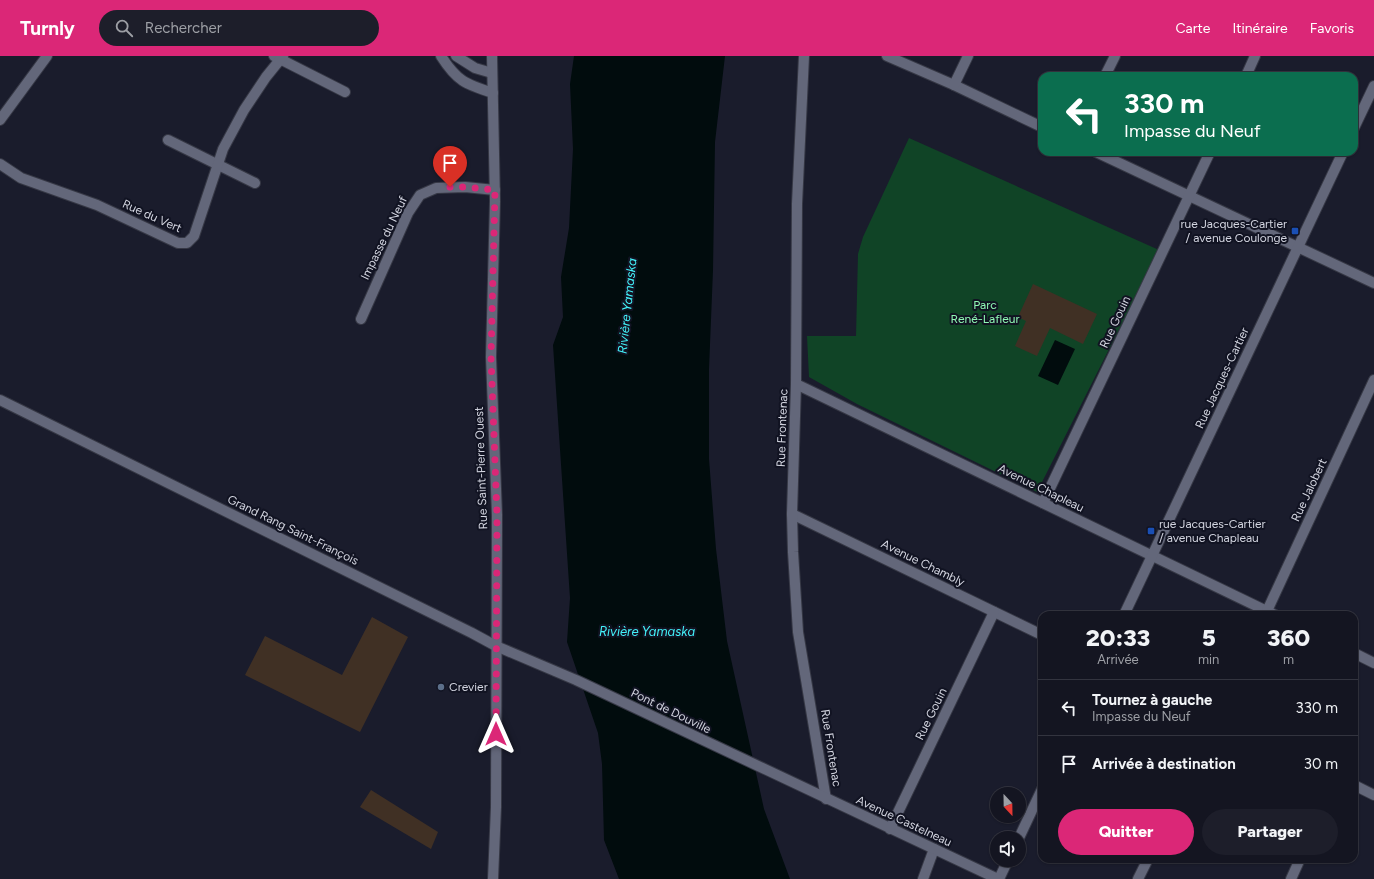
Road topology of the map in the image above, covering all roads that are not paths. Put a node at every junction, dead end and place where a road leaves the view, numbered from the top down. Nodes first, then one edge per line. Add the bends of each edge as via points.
1 (47, 56) edge
2 (441, 56) edge
3 (456, 56) edge
4 (492, 56) edge
5 (804, 56) edge
6 (887, 56) edge
7 (968, 56) edge
8 (1114, 56) edge
9 (1255, 56) edge
10 (279, 57) edge
11 (1107, 72) edge
12 (1248, 72) edge
13 (492, 73) junction
14 (954, 85) junction
15 (1374, 86) edge
16 (345, 92) dead end
17 (493, 93) junction
18 (0, 120) edge
19 (1358, 120) edge
20 (1038, 125) edge
21 (168, 140) dead end
22 (1104, 156) edge
23 (1208, 156) edge
24 (1341, 156) edge
25 (0, 164) edge
26 (218, 165) junction
27 (255, 183) dead end
28 (495, 190) junction
29 (1189, 196) junction
30 (1298, 247) junction
31 (1374, 283) edge
32 (361, 319) dead end
33 (1374, 380) edge
34 (796, 384) junction
35 (0, 400) edge
36 (1043, 503) junction
37 (792, 514) junction
38 (1152, 556) junction
39 (1126, 611) edge
40 (1267, 611) edge
41 (1272, 611) edge
42 (994, 612) junction
43 (1038, 633) edge
44 (496, 646) junction
45 (1358, 655) edge
46 (1374, 663) edge
47 (576, 680) joint
48 (756, 766) joint
49 (1358, 787) edge
50 (1374, 795) edge
51 (1038, 797) edge
52 (826, 798) junction
53 (890, 828) junction
54 (1022, 831) edge
55 (934, 849) junction
56 (1146, 863) edge
57 (1298, 863) edge
58 (1005, 867) edge
59 (493, 879) edge
60 (923, 879) edge
61 (999, 879) edge
62 (1138, 879) edge
63 (1291, 879) edge

1 - 18 street
2 - 17 street via 459,79
3 - 13 street via 475,68
4 - 13 street, Rue Saint-Pierre Ouest
5 - 34 street, Rue Frontenac via 797,204
6 - 14 street
7 - 14 street
8 - 11 street
9 - 12 street
10 - 16 street
10 - 26 street, Rue du Vert via 244,110 223,149
13 - 17 street, Rue Saint-Pierre Ouest
14 - 20 street
15 - 19 street
17 - 28 street, Rue Saint-Pierre Ouest
21 - 26 street
22 - 29 street
23 - 29 street, Rue Gouin
24 - 30 street, Rue Jacques-Cartier
25 - 26 street, Rue du Vert via 21,178 97,205 178,243 187,243 194,236
26 - 27 street
28 - 32 street, Impasse du Neuf via 436,188 420,195 405,220
28 - 44 street, Rue Saint-Pierre Ouest via 491,357 497,515
29 - 30 street
29 - 36 street, Rue Gouin
30 - 31 street
30 - 38 street, Rue Jacques-Cartier
33 - 41 street, Rue Jalobert
34 - 36 street, Avenue Chapleau
34 - 37 street, Rue Frontenac
35 - 44 street, Grand Rang Saint-François
36 - 38 street, Avenue Chapleau
37 - 42 street, Avenue Chambly
37 - 52 street, Rue Frontenac via 798,632
38 - 39 street, Rue Jacques-Cartier
38 - 40 street, Avenue Chapleau
42 - 43 street, Avenue Chambly
42 - 53 street, Rue Gouin
44 - 47 street, Grand Rang Saint-François
44 - 59 street, Rue Saint-Pierre Ouest via 496,806
45 - 46 street
47 - 48 street, Pont de Douville
48 - 52 street, Avenue Castelneau
49 - 50 street
51 - 54 street
52 - 53 street, Avenue Castelneau
53 - 55 street, Avenue Castelneau
55 - 60 street
55 - 61 street, Avenue Castelneau
56 - 62 street
57 - 63 street
58 - 61 street

